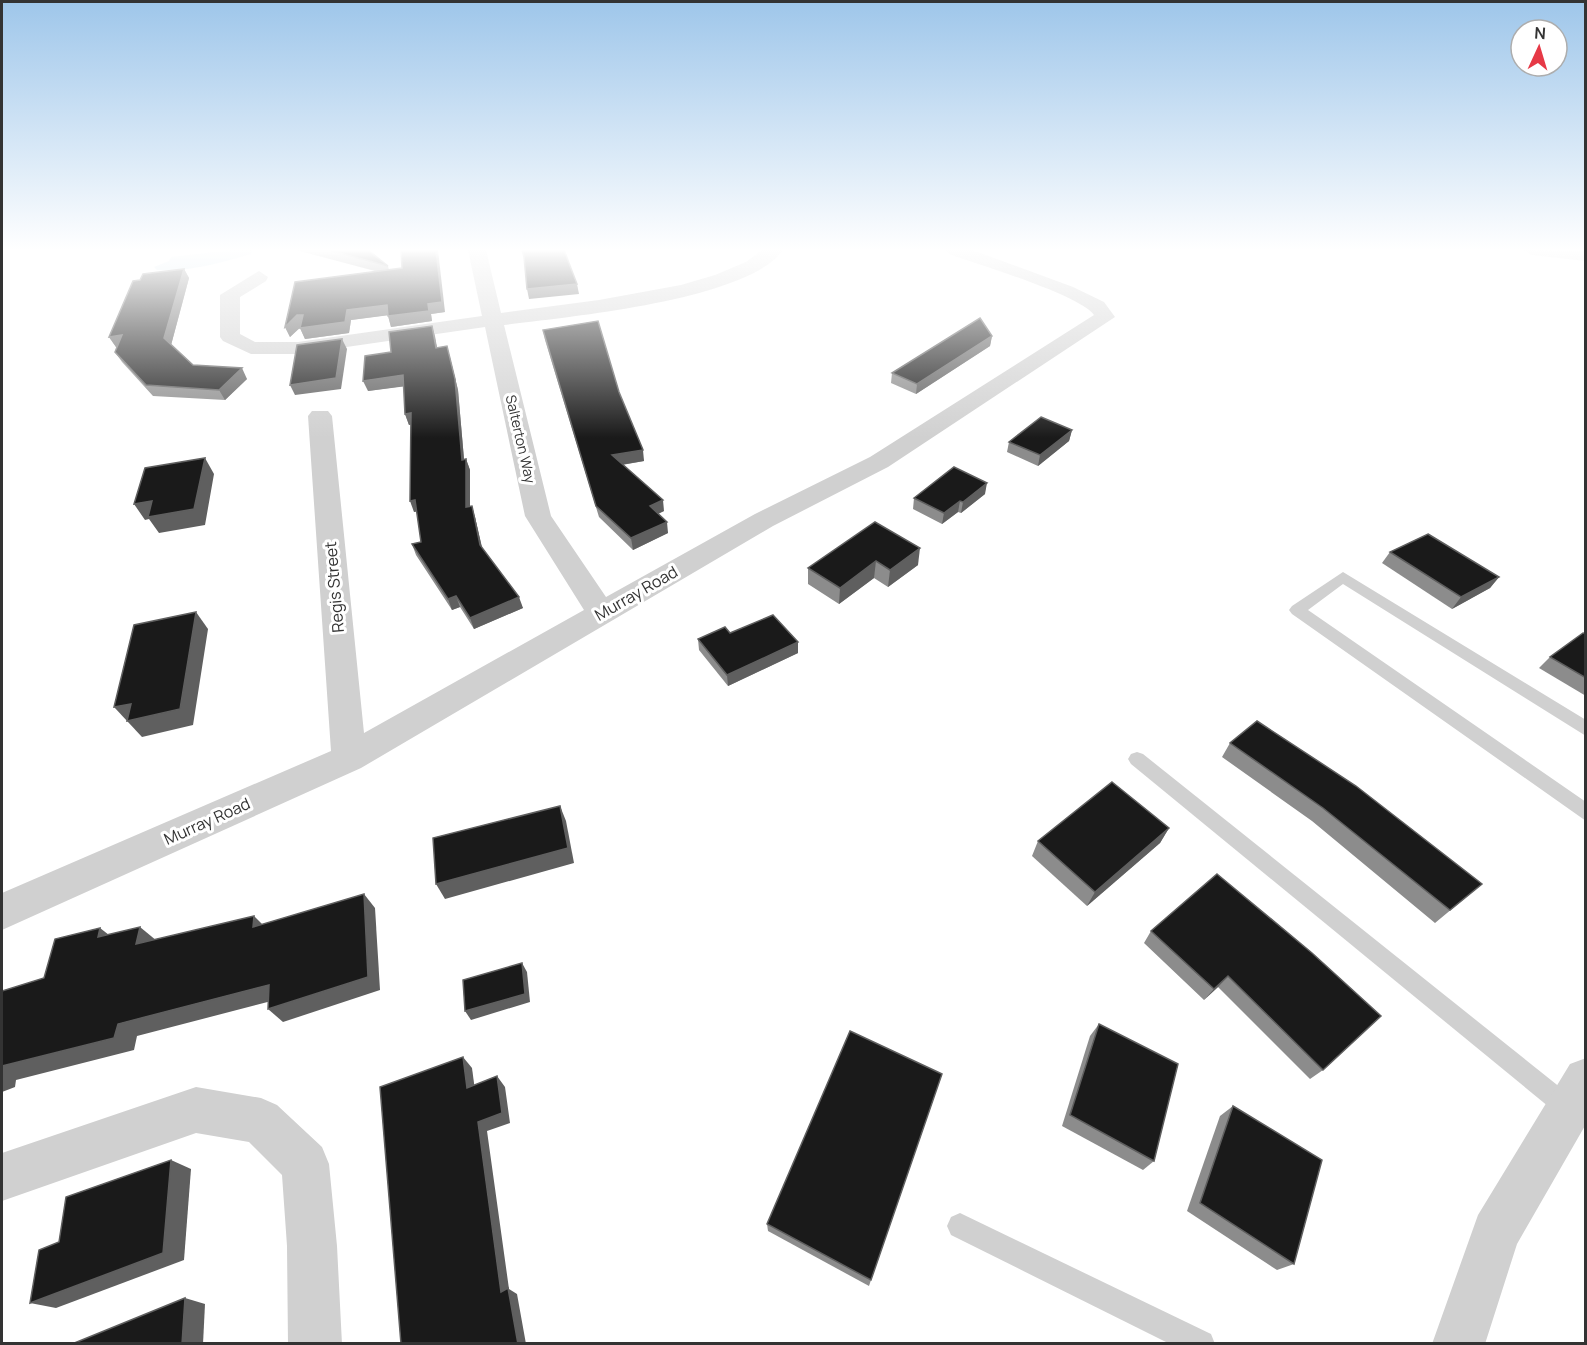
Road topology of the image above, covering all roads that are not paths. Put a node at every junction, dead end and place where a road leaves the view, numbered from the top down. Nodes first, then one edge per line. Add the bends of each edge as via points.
1 (230, 313) edge
2 (491, 313) edge
3 (548, 313) edge
4 (1102, 313) edge
5 (493, 320) junction
6 (320, 416) dead end
7 (602, 613) junction
8 (1586, 729) edge
9 (349, 758) junction
10 (1137, 759) dead end
11 (1586, 813) edge
12 (2, 912) edge
13 (1577, 1094) edge
14 (2, 1177) edge
15 (960, 1226) dead end
16 (315, 1344) edge
17 (1201, 1344) edge
18 (1458, 1344) edge

1 - 5 street via 230,337 251,348 298,348
2 - 5 street, Salterton Way
3 - 5 street
4 - 7 street, Murray Road via 1105,317 879,462 764,520
5 - 7 street, Salterton Way via 538,516
6 - 9 street, Regis Street
7 - 9 street, Murray Road
8 - 11 lane via 1342,577 1297,610
9 - 12 street, Murray Road
10 - 13 lane
13 - 18 street via 1496,1233
14 - 16 street via 196,1110 261,1121 305,1164
15 - 17 lane

